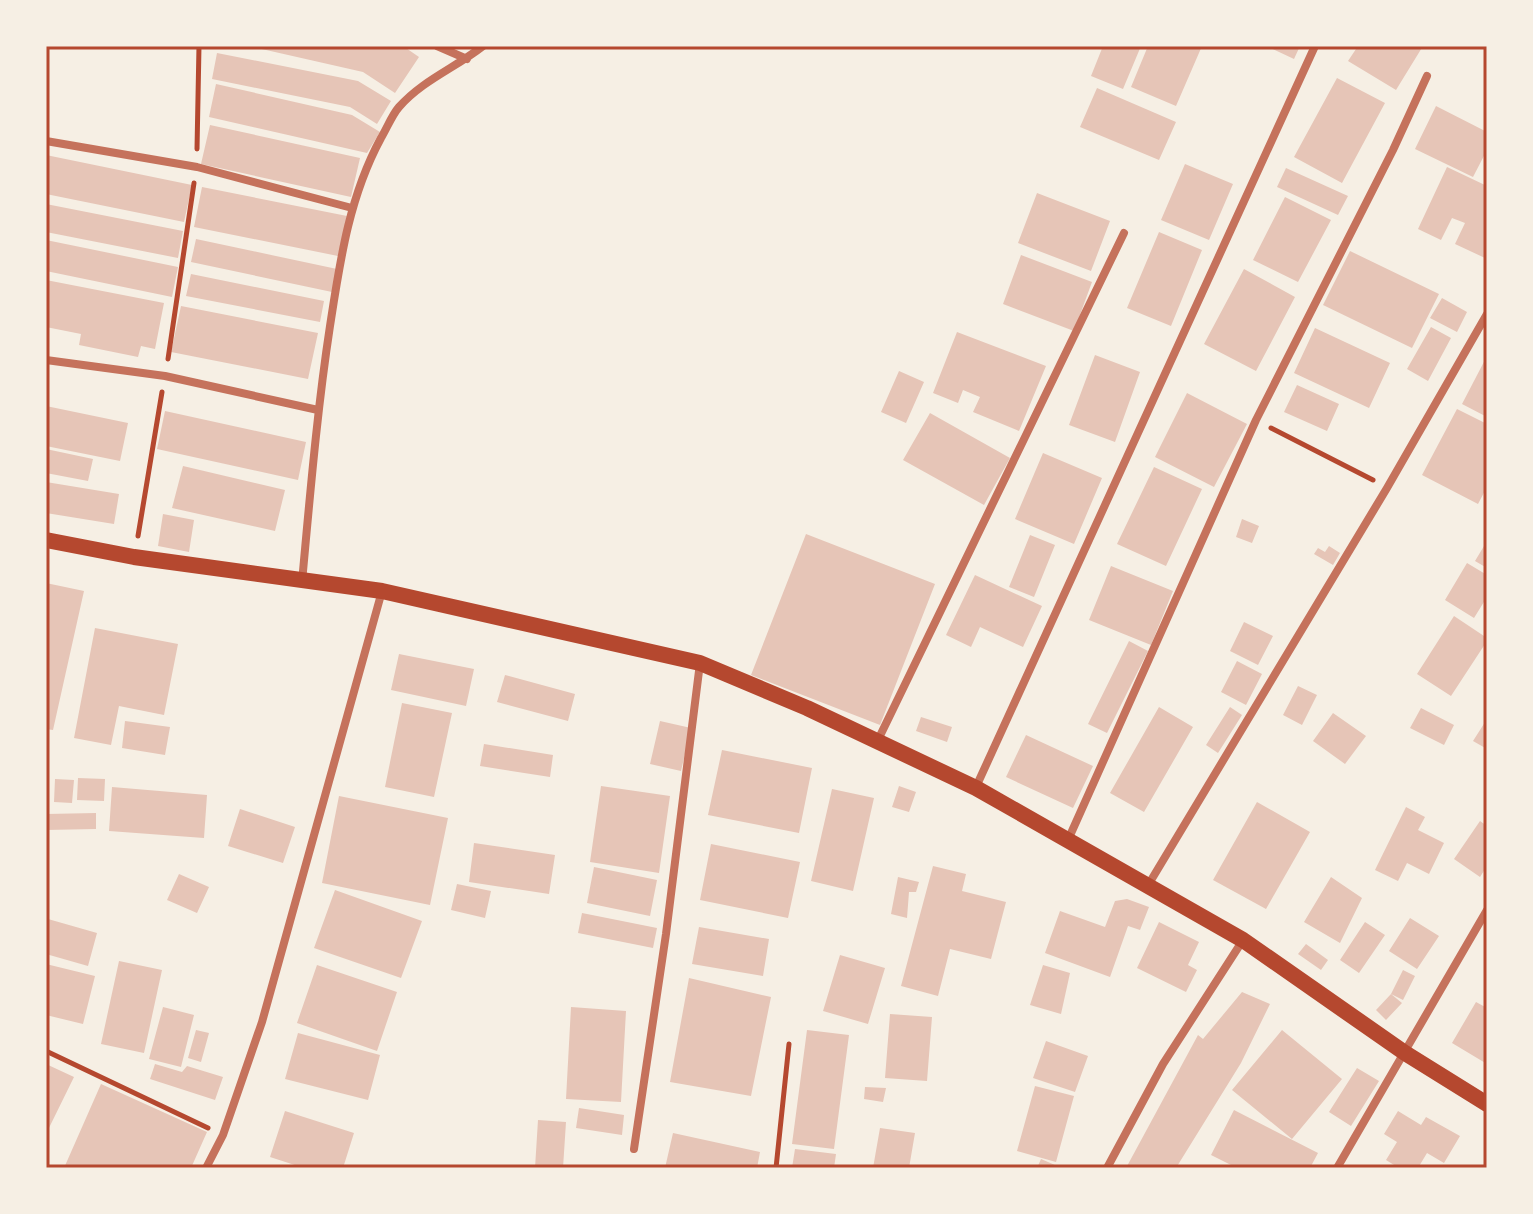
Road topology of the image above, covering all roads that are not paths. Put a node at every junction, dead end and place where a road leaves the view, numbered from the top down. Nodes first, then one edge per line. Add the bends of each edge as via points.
1 (437, 46) edge
2 (483, 46) edge
3 (1315, 46) edge
4 (467, 59) junction
5 (1427, 76) dead end
6 (46, 141) edge
7 (352, 208) junction
8 (1124, 233) dead end
9 (1487, 314) edge
10 (46, 360) edge
11 (318, 410) junction
12 (46, 540) edge
13 (302, 582) junction
14 (382, 591) junction
15 (700, 663) junction
16 (878, 740) junction
17 (976, 788) junction
18 (1068, 840) junction
19 (1146, 887) junction
20 (1487, 910) edge
21 (1243, 940) junction
22 (1405, 1053) junction
23 (1487, 1104) edge
24 (634, 1149) dead end
25 (206, 1168) edge
26 (1107, 1168) edge
27 (1337, 1168) edge

1 - 4 street
2 - 4 street
3 - 17 street
4 - 7 street via 429,80 397,109
5 - 18 street via 1256,420
6 - 7 street via 197,167
7 - 11 street
8 - 16 street
9 - 19 street
10 - 11 street via 165,376
11 - 13 street
12 - 13 main road
13 - 14 main road
14 - 15 main road
14 - 25 street via 262,1022 223,1135
15 - 16 main road
15 - 24 street
16 - 17 main road
17 - 18 main road
18 - 19 main road
19 - 21 main road
20 - 22 street
21 - 22 main road
21 - 26 street via 1163,1064
22 - 23 main road
22 - 27 street

